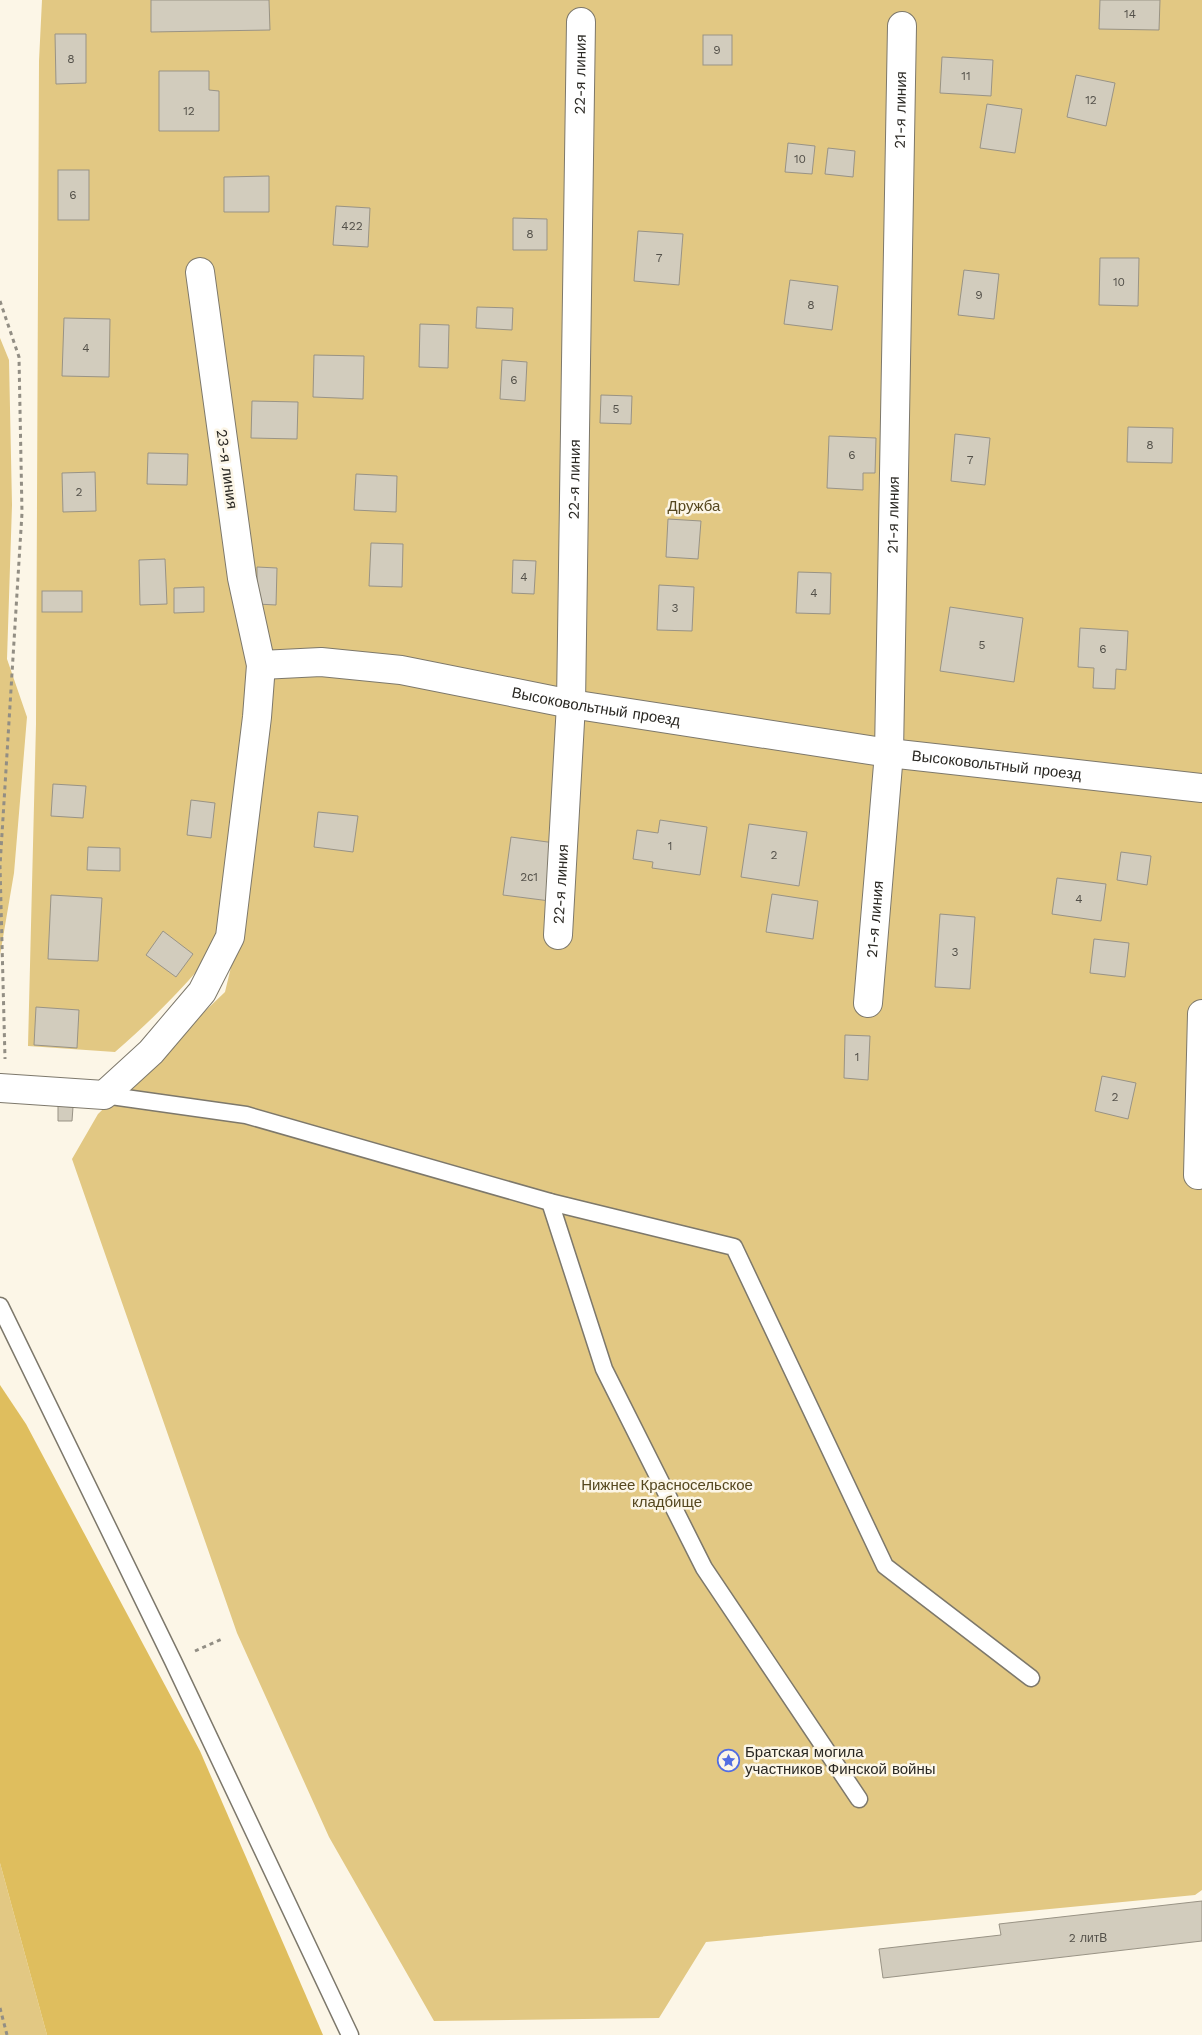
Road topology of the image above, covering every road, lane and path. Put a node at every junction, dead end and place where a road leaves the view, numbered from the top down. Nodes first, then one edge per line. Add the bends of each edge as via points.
1 (581, 22) dead end
2 (902, 26) dead end
3 (200, 272) dead end
4 (0, 301) edge
5 (261, 665) junction
6 (571, 704) junction
7 (890, 753) junction
8 (1202, 788) edge
9 (558, 935) dead end
10 (868, 1004) dead end
11 (1202, 1014) edge
12 (3, 1088) edge
13 (104, 1094) junction
14 (1198, 1175) dead end
15 (550, 1202) junction
16 (0, 1306) edge
17 (1031, 1678) dead end
18 (859, 1799) dead end
19 (0, 2008) edge
20 (7, 2035) edge
21 (350, 2035) edge

1 - 6 street, 22-я линия
2 - 7 street, 21-я линия
3 - 5 street, 23-я линия via 242,578
4 - 12 path via 19,357 22,513 0,866
5 - 6 street, Высоковольтный проезд via 321,662 402,670
5 - 13 street via 230,937 202,992 150,1052
6 - 7 street, Высоковольтный проезд
6 - 9 street, 22-я линия
7 - 8 street, Высоковольтный проезд
7 - 10 street, 21-я линия
11 - 14 street
12 - 13 street
13 - 15 lane via 246,1115
15 - 17 lane via 734,1247 885,1566
15 - 18 lane via 604,1369 704,1568
16 - 21 lane
19 - 20 path

